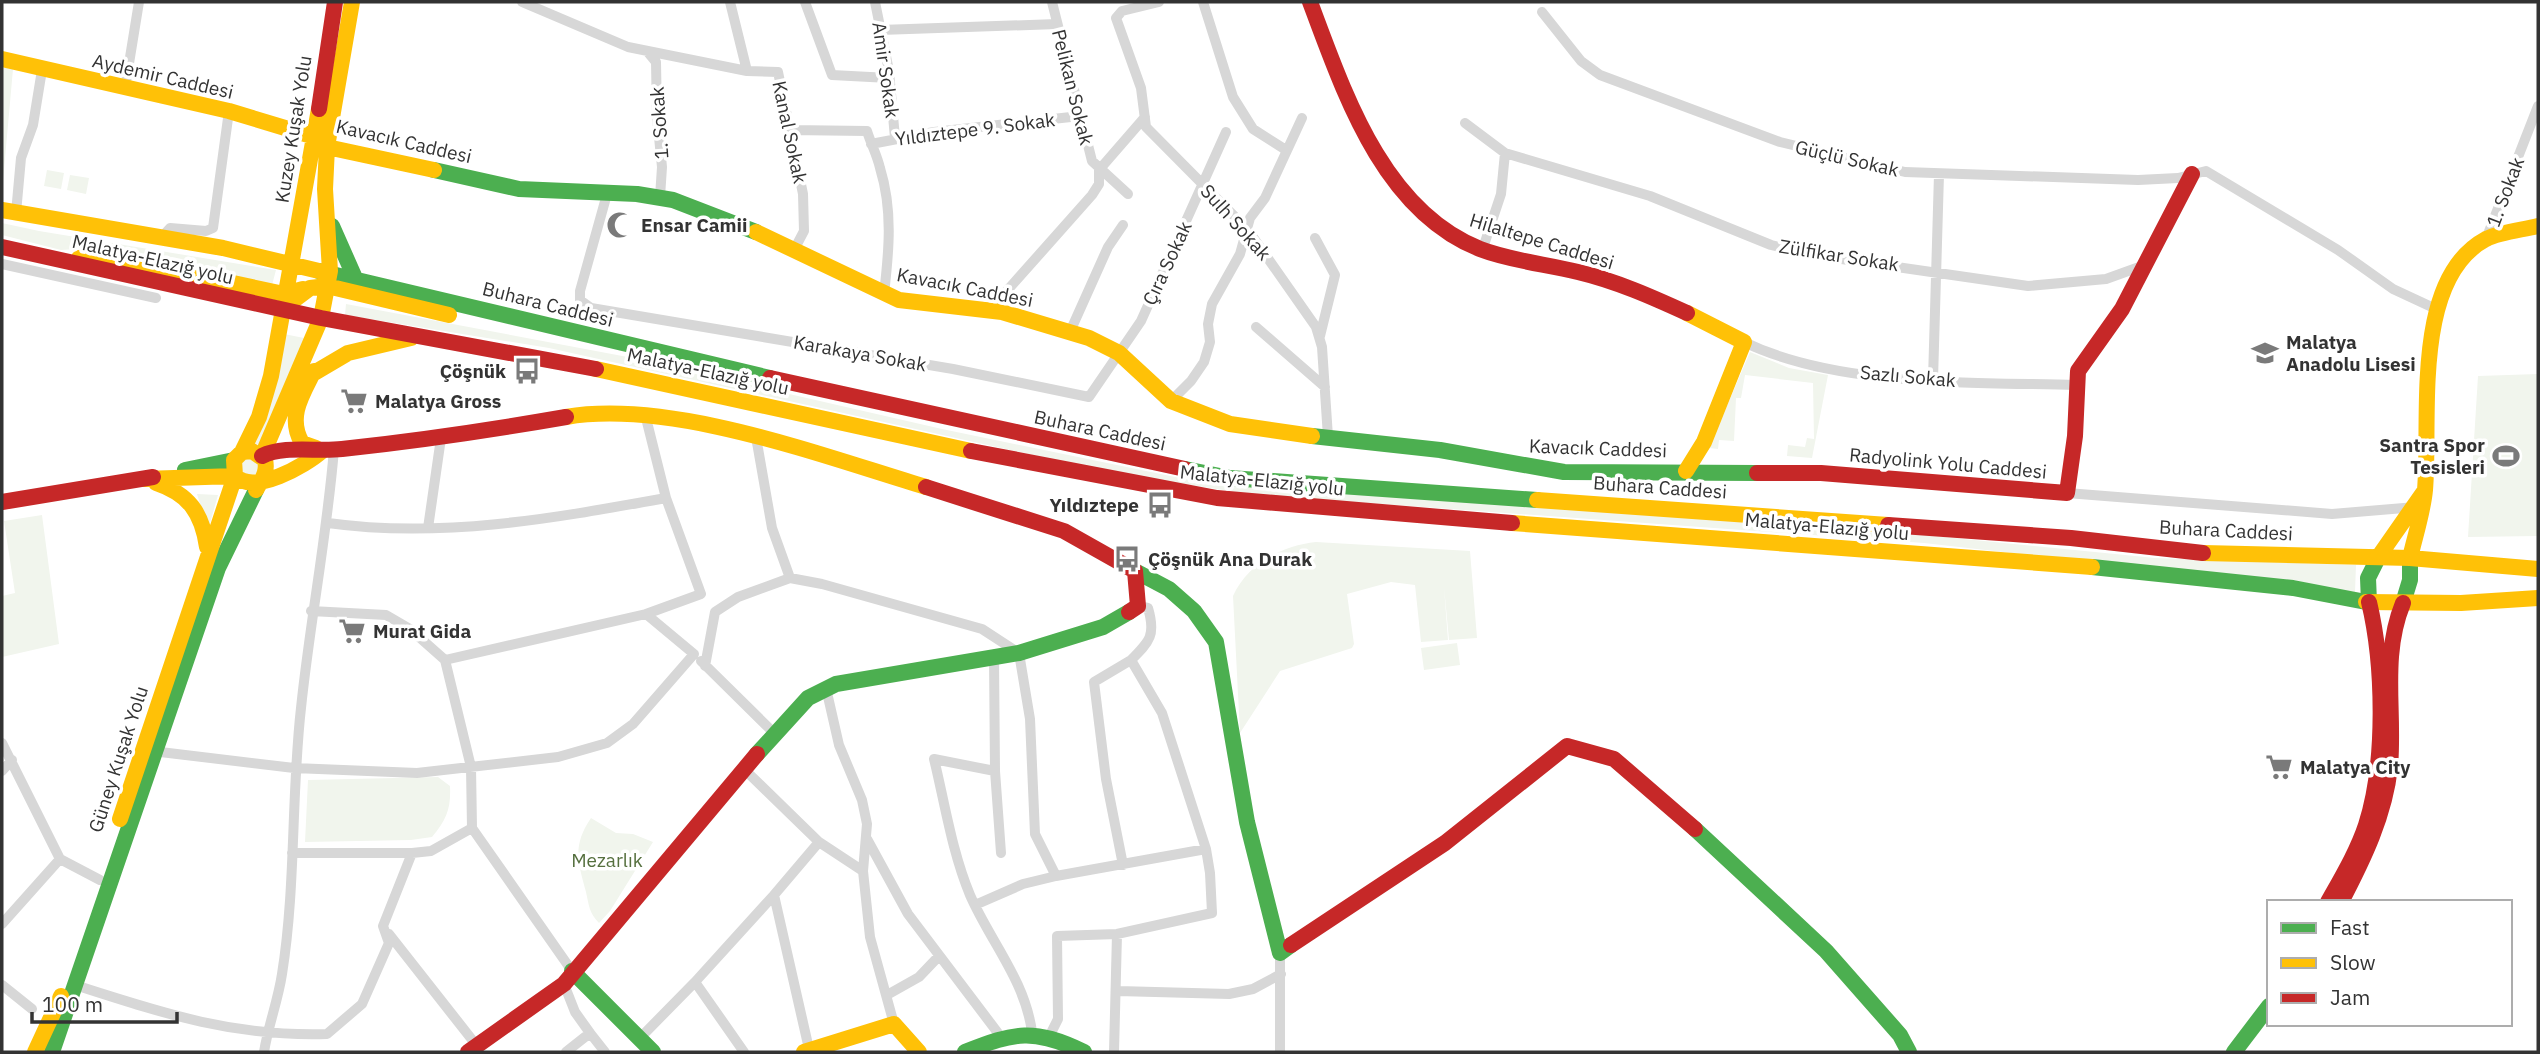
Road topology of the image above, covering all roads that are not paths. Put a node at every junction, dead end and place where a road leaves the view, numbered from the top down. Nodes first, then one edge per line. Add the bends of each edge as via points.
1 (139, 2) edge
2 (335, 2) edge
3 (352, 2) edge
4 (522, 2) edge
5 (730, 2) edge
6 (805, 2) edge
7 (875, 2) edge
8 (1052, 2) edge
9 (1159, 2) edge
10 (1203, 2) edge
11 (1310, 2) edge
12 (1542, 12) dead end
13 (1057, 24) junction
14 (880, 30) junction
15 (648, 51) junction
16 (2, 59) edge
17 (42, 70) junction
18 (747, 71) junction
19 (890, 78) junction
20 (125, 88) junction
21 (2538, 106) edge
22 (229, 111) junction
23 (1080, 117) junction
24 (1145, 117) junction
25 (1302, 118) dead end
26 (1465, 123) dead end
27 (790, 130) junction
28 (1226, 132) dead end
29 (895, 138) junction
30 (321, 142) junction
31 (871, 144) junction
32 (1286, 150) junction
33 (1504, 153) junction
34 (1098, 170) junction
35 (1939, 174) junction
36 (2192, 174) junction
37 (1203, 184) junction
38 (607, 194) junction
39 (1128, 194) dead end
40 (660, 197) junction
41 (326, 207) junction
42 (9, 212) edge
43 (1123, 225) dead end
44 (2538, 226) edge
45 (1248, 230) junction
46 (161, 238) junction
47 (1315, 238) dead end
48 (2486, 239) junction
49 (2, 247) edge
50 (1483, 248) junction
51 (794, 250) junction
52 (285, 261) junction
53 (2, 264) edge
54 (2142, 266) junction
55 (1936, 271) junction
56 (355, 278) junction
57 (332, 282) junction
58 (884, 293) junction
59 (156, 298) dead end
60 (280, 298) junction
61 (2436, 309) junction
62 (989, 311) junction
63 (327, 319) junction
64 (1256, 327) dead end
65 (1069, 334) junction
66 (425, 336) junction
67 (1320, 336) junction
68 (605, 339) junction
69 (1744, 342) junction
70 (1119, 353) junction
71 (315, 370) junction
72 (1933, 380) junction
73 (2076, 385) junction
74 (292, 386) junction
75 (1325, 387) junction
76 (1171, 401) junction
77 (645, 414) junction
78 (756, 437) junction
79 (441, 438) junction
80 (1328, 438) junction
81 (328, 450) junction
82 (238, 456) junction
83 (262, 456) junction
84 (1686, 471) junction
85 (1564, 472) junction
86 (235, 477) junction
87 (144, 479) junction
88 (260, 482) junction
89 (2067, 493) junction
90 (666, 498) junction
91 (2, 502) edge
92 (1566, 502) junction
93 (2420, 502) junction
94 (328, 523) junction
95 (428, 527) junction
96 (2379, 556) junction
97 (2410, 558) junction
98 (205, 565) junction
99 (2538, 569) edge
100 (1135, 571) junction
101 (790, 578) junction
102 (701, 594) junction
103 (2538, 598) edge
104 (2369, 602) junction
105 (2403, 603) junction
106 (1138, 606) junction
107 (311, 611) junction
108 (715, 612) junction
109 (646, 614) junction
110 (1019, 653) junction
111 (694, 654) junction
112 (994, 658) junction
113 (445, 660) junction
114 (1131, 660) junction
115 (705, 666) junction
116 (826, 688) junction
117 (774, 733) junction
118 (2, 743) edge
119 (148, 750) junction
120 (12, 760) junction
121 (295, 768) junction
122 (471, 768) junction
123 (745, 770) junction
124 (2, 771) edge
125 (995, 771) junction
126 (472, 828) junction
127 (867, 839) junction
128 (820, 842) junction
129 (1206, 849) junction
130 (292, 853) junction
131 (412, 853) junction
132 (1001, 853) dead end
133 (60, 859) junction
134 (1123, 864) junction
135 (863, 871) junction
136 (1056, 876) junction
137 (100, 880) junction
138 (774, 895) junction
139 (2329, 900) edge
140 (2342, 900) edge
141 (975, 905) junction
142 (2, 924) edge
143 (383, 926) junction
144 (1117, 934) junction
145 (1280, 953) junction
146 (939, 956) junction
147 (1280, 974) junction
148 (568, 977) junction
149 (695, 982) junction
150 (2, 985) edge
151 (75, 985) junction
152 (1118, 991) junction
153 (887, 995) junction
154 (32, 1009) dead end
155 (2267, 1009) edge
156 (894, 1024) junction
157 (2267, 1026) edge
158 (1032, 1032) junction
159 (590, 1033) junction
160 (267, 1034) junction
161 (1050, 1035) junction
162 (1001, 1037) junction
163 (640, 1038) junction
164 (472, 1049) edge
165 (56, 1050) edge
166 (806, 1051) edge
167 (35, 1052) edge
168 (264, 1052) edge
169 (566, 1052) edge
170 (605, 1052) edge
171 (653, 1052) edge
172 (744, 1052) edge
173 (919, 1052) edge
174 (965, 1052) edge
175 (1084, 1052) edge
176 (1114, 1052) edge
177 (1280, 1052) edge
178 (1909, 1052) edge
179 (2234, 1052) edge
180 (2248, 1052) edge

1 - 20 street
2 - 30 main road, Kuzey Kuşak Yolu
3 - 30 main road, Kuzey Kuşak Yolu
4 - 15 street via 609,40
5 - 18 street, Kanal Sokak
6 - 19 street via 832,75
7 - 14 street, Amir Sokak
8 - 13 street, Pelikan Sokak
9 - 24 street, Sulh Sokak via 1122,11 1116,18 1141,88
10 - 32 street via 1233,97 1253,129
11 - 50 main road, Hilaltepe Caddesi via 1356,121 1372,148 1436,222
12 - 35 street, Güçlü Sokak via 1581,61 1608,79 1780,142 1905,172
13 - 14 street
13 - 23 street, Pelikan Sokak
14 - 19 street, Amir Sokak
15 - 18 street
15 - 40 street, 1. Sokak via 656,62
16 - 17 main road, Aydemir Caddesi
17 - 20 main road, Aydemir Caddesi
17 - 42 street via 33,125 20,158
18 - 27 street, Kanal Sokak via 778,72
19 - 29 street, Amir Sokak
20 - 22 main road, Aydemir Caddesi
21 - 48 street, 1. Sokak
22 - 30 main road, Aydemir Caddesi
22 - 46 street via 213,228 170,228
23 - 29 street, Yıldıztepe 9. Sokak
23 - 34 street, Pelikan Sokak
24 - 34 street
24 - 37 street, Sulh Sokak via 1146,127
25 - 32 street
26 - 33 street, Zülfikar Sokak
27 - 31 street via 867,131
27 - 51 street, Kanal Sokak via 803,194 804,231
28 - 37 street, Çıra Sokak
29 - 31 street, Yıldıztepe 9. Sokak
30 - 38 main road, Kavacık Caddesi via 519,189
30 - 41 main road, Kuzey Kuşak Yolu
30 - 52 main road, Kuzey Kuşak Yolu
31 - 58 street via 881,168 888,209
32 - 45 street
33 - 50 street via 1501,194
33 - 55 street, Zülfikar Sokak via 1650,196 1788,250
34 - 39 street
34 - 62 street via 1099,184 1092,195
35 - 36 street, Güçlü Sokak via 2138,180
35 - 55 street
36 - 54 main road, Radyolink Yolu Caddesi
36 - 61 street via 2211,173 2393,289
37 - 45 street, Sulh Sokak
37 - 70 street, Çıra Sokak via 1141,321
38 - 40 main road, Kavacık Caddesi
38 - 70 street, Karakaya Sokak via 580,300 591,308 953,369 1089,397
40 - 51 main road, Kavacık Caddesi
41 - 56 main road
41 - 57 main road, Kuzey Kuşak Yolu
42 - 46 main road, Buhara Caddesi
43 - 65 street via 1108,247
44 - 48 main road
45 - 67 street, Sulh Sokak
45 - 76 street via 1212,304 1205,362
46 - 52 main road, Buhara Caddesi
47 - 67 street via 1335,275
48 - 61 main road via 2450,274
49 - 60 main road, Malatya-Elazığ yolu
50 - 69 main road, Hilaltepe Caddesi via 1611,282
51 - 58 main road, Kavacık Caddesi
52 - 57 main road, Buhara Caddesi
52 - 60 main road, Kuzey Kuşak Yolu
53 - 59 street
54 - 55 street, Zülfikar Sokak via 2106,279 2028,286
54 - 73 main road, Radyolink Yolu Caddesi via 2122,309 2078,371
55 - 72 street
56 - 57 main road, Buhara Caddesi
56 - 68 main road, Buhara Caddesi
57 - 60 main road
57 - 63 main road, Kuzey Kuşak Yolu
57 - 68 main road via 563,342
58 - 62 main road, Kavacık Caddesi via 899,300
60 - 63 main road, Malatya-Elazığ yolu
60 - 82 main road, Kuzey Kuşak Yolu via 271,376 259,417
61 - 93 main road
62 - 65 main road, Kavacık Caddesi
63 - 66 main road, Malatya-Elazığ yolu
63 - 74 main road, Kuzey Kuşak Yolu
64 - 75 street
65 - 70 main road, Kavacık Caddesi
66 - 71 main road via 362,346
66 - 104 main road, Malatya-Elazığ yolu via 619,373 989,455 1217,498 2105,568 2292,587
67 - 75 street, Sulh Sokak
68 - 92 main road, Buhara Caddesi via 1230,478
69 - 72 street, Sazlı Sokak via 1808,367
69 - 84 main road via 1704,442
70 - 76 main road, Kavacık Caddesi
71 - 74 main road
71 - 81 main road via 295,413 295,423 302,443
72 - 73 street, Sazlı Sokak
73 - 89 main road, Radyolink Yolu Caddesi
74 - 83 main road, Kuzey Kuşak Yolu
75 - 80 street, Sulh Sokak
76 - 80 main road, Kavacık Caddesi via 1230,424
77 - 78 main road
77 - 79 main road via 578,415
77 - 90 street
78 - 100 main road via 1064,531
78 - 101 street via 772,527
79 - 81 main road
79 - 95 street
80 - 85 main road, Kavacık Caddesi via 1452,452
81 - 83 main road via 282,450
81 - 88 main road via 298,468
81 - 94 street
82 - 83 main road via 253,451
82 - 86 main road
82 - 87 main road
83 - 88 main road via 266,471
84 - 85 main road, Kavacık Caddesi
84 - 89 main road, Radyolink Yolu Caddesi via 1822,473
85 - 92 main road
86 - 87 main road
86 - 88 main road via 244,484
86 - 98 main road, Güney Kuşak Yolu
87 - 91 main road
87 - 98 main road via 183,494 198,509 207,545
88 - 119 main road, Güney Kuşak Yolu via 218,568
89 - 93 street via 2332,514
90 - 95 street via 520,522
90 - 102 street
92 - 96 main road, Buhara Caddesi via 2071,538 2203,552
93 - 96 main road
93 - 97 main road
94 - 95 street via 363,528
94 - 107 street
96 - 97 main road
96 - 104 main road via 2366,581
97 - 99 main road
97 - 105 main road
98 - 119 main road, Güney Kuşak Yolu
100 - 106 main road
100 - 145 main road via 1169,589 1194,611 1216,642 1247,822
101 - 108 street via 738,597
101 - 110 street via 982,629
102 - 108 street
102 - 109 street
103 - 105 main road, Malatya-Elazığ yolu
104 - 105 main road, Malatya-Elazığ yolu
104 - 139 main road via 2378,648 2377,768 2366,824
105 - 140 main road via 2391,630 2390,767 2378,825
106 - 110 main road via 1103,627
106 - 114 street via 1148,608 1153,626 1148,643
107 - 113 street via 386,615
107 - 121 street
108 - 115 street
109 - 111 street
109 - 113 street
110 - 112 main road
110 - 136 street via 1030,719 1035,834
111 - 115 street
111 - 122 street via 633,724 607,743 558,757
112 - 116 main road
112 - 125 street
113 - 122 street
114 - 129 street via 1162,713
114 - 134 street via 1094,682
115 - 117 street
116 - 117 main road via 808,698
116 - 127 street via 839,745 862,800
117 - 123 main road
118 - 120 street
119 - 121 street
119 - 137 main road, Güney Kuşak Yolu
119 - 151 main road, Güney Kuşak Yolu
120 - 124 street
120 - 133 street
121 - 122 street via 417,773
121 - 130 street
122 - 126 street
123 - 128 street
123 - 148 main road
125 - 132 street
125 - 141 street via 934,759 959,863
126 - 131 street via 431,851
126 - 148 street
127 - 135 street
127 - 146 street via 908,914
128 - 135 street
128 - 138 street
129 - 134 street
129 - 144 street via 1212,913
130 - 131 street
130 - 160 street via 282,975
131 - 143 street
133 - 137 street
133 - 142 street
134 - 136 street
135 - 153 street via 870,937
136 - 141 street via 1023,884
137 - 167 main road, Güney Kuşak Yolu via 66,986
138 - 149 street
138 - 166 street
141 - 158 street via 1015,977
143 - 160 street via 389,943 362,1004 346,1020 327,1034
143 - 164 street
144 - 152 street
144 - 161 street via 1057,936 1058,1019
145 - 147 street
145 - 178 main road via 1445,843 1567,746 1614,760 1717,849 1826,951 1900,1035
146 - 153 street via 919,977
146 - 162 street
147 - 152 street via 1254,989 1229,994
147 - 177 street
148 - 159 street via 575,1012
148 - 163 main road
148 - 164 main road
149 - 163 street
149 - 172 street
150 - 154 street
151 - 160 street via 199,1023
151 - 165 main road, Güney Kuşak Yolu
152 - 176 street
153 - 156 street
155 - 179 main road
156 - 166 main road
156 - 173 main road
157 - 180 main road
158 - 161 main road
158 - 162 main road
159 - 169 street
159 - 170 street
160 - 168 street
161 - 175 main road
162 - 174 main road
163 - 171 main road

